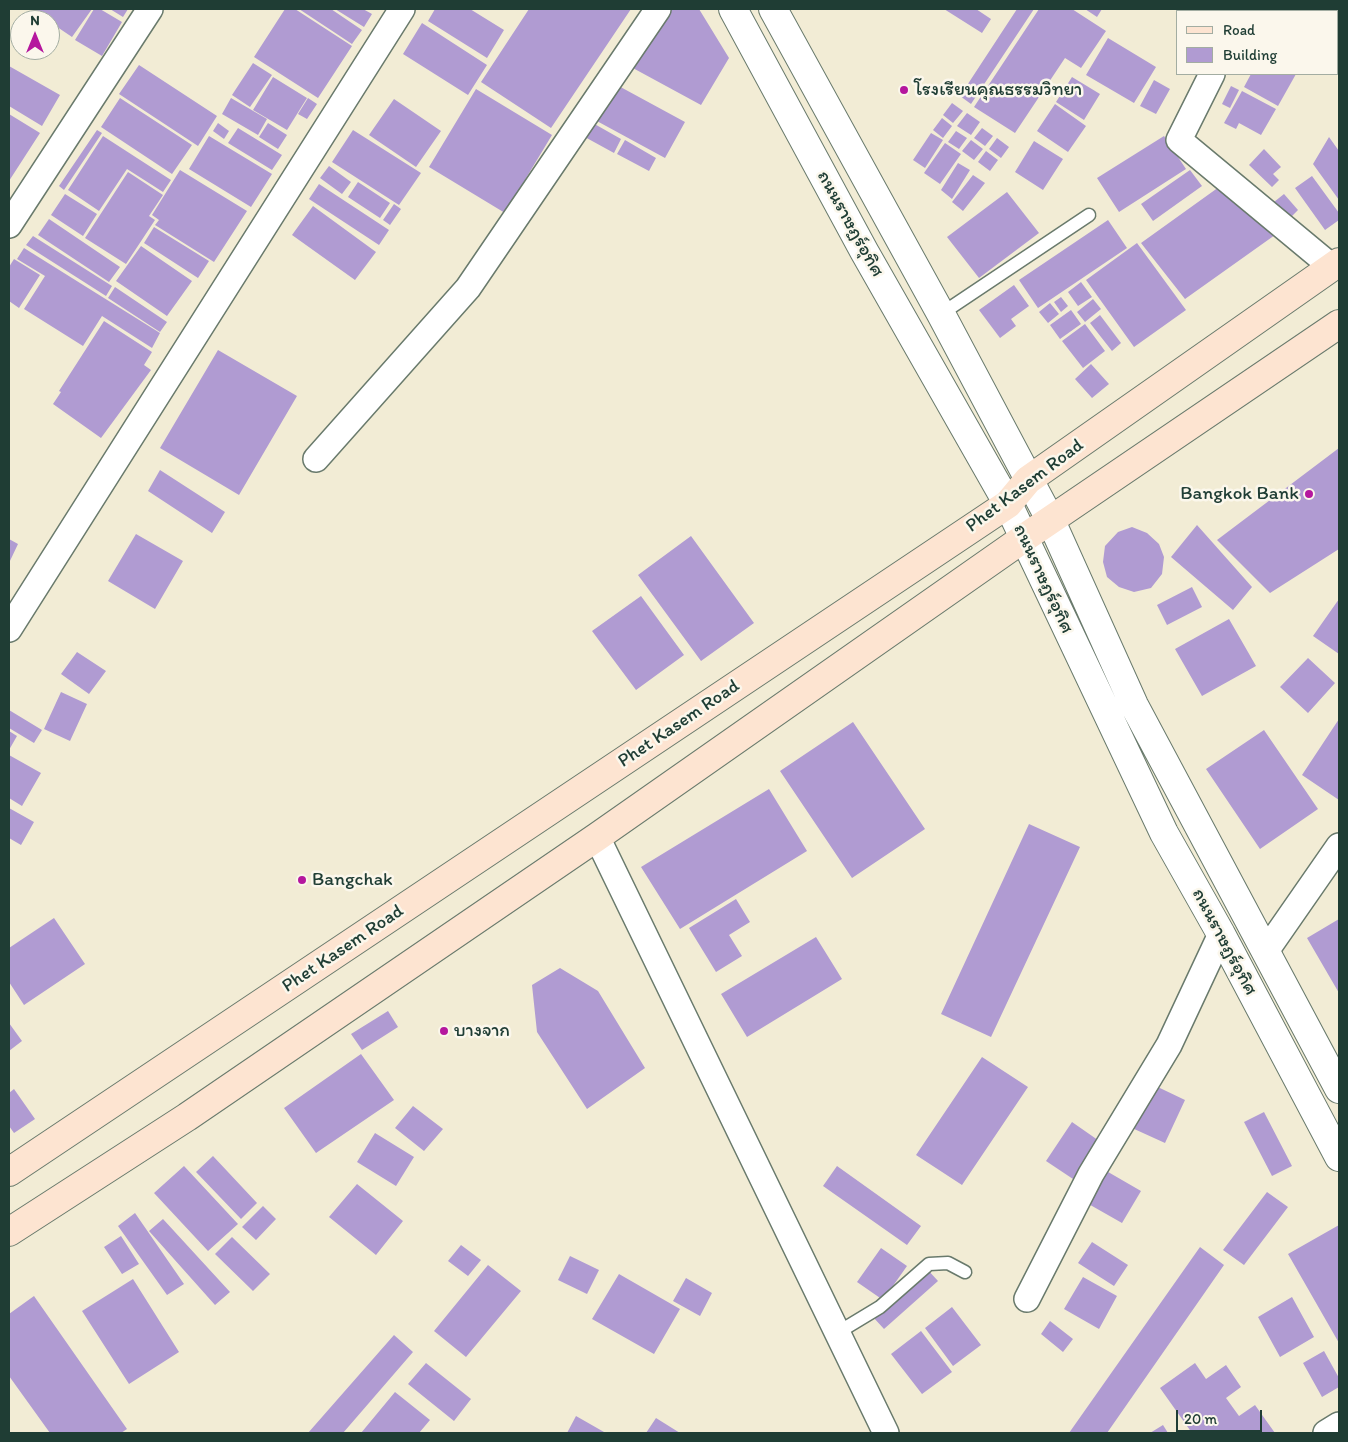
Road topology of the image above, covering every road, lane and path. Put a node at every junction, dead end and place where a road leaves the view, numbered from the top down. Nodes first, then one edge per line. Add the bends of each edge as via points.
1 (150, 9) edge
2 (402, 9) edge
3 (658, 9) edge
4 (733, 9) edge
5 (773, 9) edge
6 (1212, 75) edge
7 (1089, 215) dead end
8 (9, 225) edge
9 (1336, 265) edge
10 (941, 314) junction
11 (1339, 324) edge
12 (316, 459) dead end
13 (1028, 480) junction
14 (1008, 504) junction
15 (1050, 521) junction
16 (1024, 538) junction
17 (9, 629) edge
18 (597, 837) junction
19 (1339, 846) edge
20 (1220, 934) junction
21 (1266, 951) junction
22 (1339, 1089) edge
23 (1339, 1157) edge
24 (9, 1172) edge
25 (9, 1232) edge
26 (965, 1272) dead end
27 (1027, 1299) dead end
28 (837, 1333) junction
29 (1339, 1425) edge
30 (886, 1433) edge
31 (1326, 1433) edge

1 - 8 street
2 - 17 street
3 - 12 street via 468,288
4 - 14 street, ถนนราษฏร์อุทิศ via 864,251
5 - 10 street
6 - 9 street via 1179,140
7 - 10 lane
9 - 13 main road, Phet Kasem Road
10 - 13 street
11 - 15 main road
13 - 14 main road, Phet Kasem Road
13 - 15 street
14 - 16 street, ถนนราษฏร์อุทิศ
14 - 24 main road, Phet Kasem Road
15 - 16 main road
15 - 21 street via 1134,705
16 - 18 main road
16 - 20 street, ถนนราษฏร์อุทิศ via 1164,833
18 - 25 main road via 186,1117
18 - 28 street
19 - 21 street
20 - 23 street, ถนนราษฏร์อุทิศ
20 - 27 street via 1169,1045 1091,1174
21 - 22 street
26 - 28 lane via 948,1263 929,1264 880,1307
28 - 30 street
29 - 31 street

